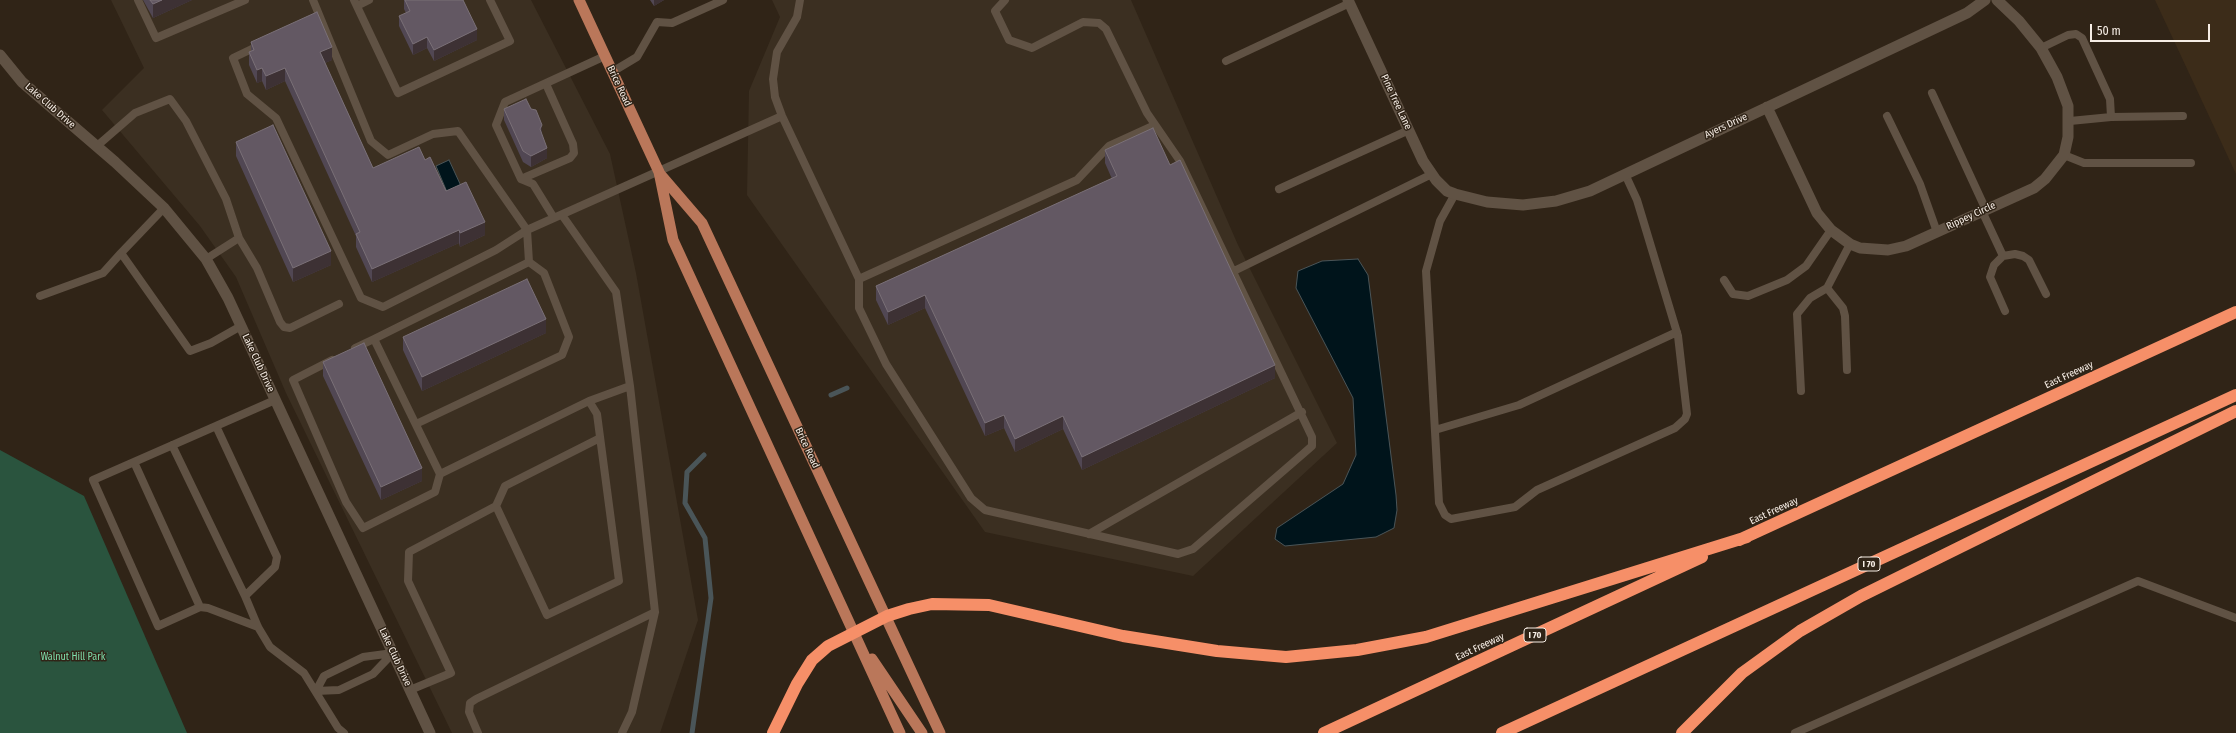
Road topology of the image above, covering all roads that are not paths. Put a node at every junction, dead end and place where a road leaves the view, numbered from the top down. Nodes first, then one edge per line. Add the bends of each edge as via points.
1 (138, 0) edge
2 (245, 0) edge
3 (313, 0) edge
4 (369, 0) edge
5 (490, 0) edge
6 (579, 0) edge
7 (723, 0) edge
8 (800, 0) edge
9 (1005, 0) edge
10 (1985, 0) edge
11 (1997, 0) edge
12 (1349, 2) edge
13 (355, 3) edge
14 (267, 42) edge
15 (2041, 48) junction
16 (0, 55) edge
17 (605, 56) junction
18 (1226, 61) dead end
19 (612, 72) junction
20 (546, 84) junction
21 (1932, 93) dead end
22 (1767, 107) junction
23 (782, 116) junction
24 (1887, 116) dead end
25 (2182, 116) dead end
26 (2111, 117) junction
27 (2070, 121) junction
28 (1155, 125) junction
29 (1409, 130) junction
30 (97, 146) junction
31 (2064, 155) junction
32 (2191, 163) dead end
33 (659, 172) junction
34 (1432, 174) junction
35 (1625, 174) junction
36 (521, 179) junction
37 (1279, 189) dead end
38 (1455, 194) junction
39 (164, 208) junction
40 (1984, 210) junction
41 (558, 217) junction
42 (527, 230) junction
43 (1830, 230) junction
44 (1936, 232) junction
45 (240, 238) junction
46 (1850, 244) junction
47 (121, 253) junction
48 (2003, 256) junction
49 (206, 259) junction
50 (529, 262) junction
51 (1234, 271) junction
52 (859, 279) junction
53 (1724, 280) dead end
54 (1827, 288) junction
55 (2046, 294) dead end
56 (40, 296) dead end
57 (338, 304) dead end
58 (2005, 311) dead end
59 (2236, 312) edge
60 (241, 326) junction
61 (1677, 332) junction
62 (374, 339) junction
63 (1847, 370) dead end
64 (630, 386) junction
65 (1801, 391) dead end
66 (2236, 395) edge
67 (275, 400) junction
68 (589, 401) junction
69 (2236, 411) edge
70 (1302, 412) junction
71 (416, 424) junction
72 (216, 426) junction
73 (1435, 430) junction
74 (600, 438) junction
75 (172, 445) junction
76 (134, 462) junction
77 (440, 474) junction
78 (496, 506) junction
79 (1089, 534) junction
80 (1747, 537) junction
81 (245, 596) junction
82 (200, 607) junction
83 (655, 612) junction
84 (887, 616) junction
85 (2236, 618) edge
86 (258, 627) junction
87 (854, 632) junction
88 (393, 653) junction
89 (410, 690) junction
90 (316, 691) junction
91 (344, 733) edge
92 (430, 733) edge
93 (478, 733) edge
94 (622, 733) edge
95 (774, 733) edge
96 (900, 733) edge
97 (922, 733) edge
98 (940, 733) edge
99 (1324, 733) edge
100 (1502, 733) edge
101 (1682, 733) edge
102 (1795, 733) edge

1 - 2 lane via 156,38
3 - 42 lane via 318,18 371,141 388,155 433,134 458,131
4 - 13 lane
5 - 13 lane via 510,41 398,93
6 - 17 main road, Brice Road
7 - 19 lane via 672,23 657,22 637,57
8 - 23 lane via 796,17 777,52 773,68 776,97
9 - 28 lane via 995,11 1009,40 1032,48 1083,22 1099,23 1106,29
10 - 22 street, Ayers Drive via 1966,13
11 - 15 street, Rippey Circle via 2019,21
12 - 18 lane
12 - 29 street, Pine Tree Lane
14 - 42 lane via 233,58 246,94 276,118 361,298 383,308 496,250
15 - 26 lane via 2068,35 2076,34 2082,38 2110,99
15 - 27 street, Rippey Circle via 2063,91
16 - 30 street, Lake Club Drive via 22,82
17 - 19 main road, Brice Road
17 - 20 lane
19 - 33 main road, Brice Road
20 - 36 lane via 506,102 496,125
20 - 36 lane via 573,144 574,153 570,158
21 - 40 lane
22 - 35 street, Ayers Drive
22 - 43 street, Rippey Circle via 1817,213
23 - 33 lane
23 - 52 lane
24 - 44 lane via 1920,184
25 - 26 lane
26 - 27 lane
27 - 31 street, Rippey Circle
28 - 51 lane via 1180,161
28 - 52 lane via 1109,146 1076,180
29 - 34 street, Pine Tree Lane
29 - 37 lane
30 - 39 street, Lake Club Drive
30 - 45 lane via 135,113 170,99 186,122 226,199
31 - 32 lane via 2084,163
31 - 40 street, Rippey Circle via 2045,179 2034,188
33 - 41 lane
33 - 84 main road, Brice Road via 702,223
33 - 87 main road, Brice Road via 673,240
34 - 38 street, Pine Tree Lane via 1447,191
34 - 51 lane
35 - 38 street, Ayers Drive via 1590,191 1556,201 1523,204 1487,202
35 - 61 lane via 1637,200
36 - 41 lane via 534,184
38 - 73 lane via 1440,221 1426,271
39 - 47 lane
39 - 49 street, Lake Club Drive
40 - 44 street, Rippey Circle
40 - 48 lane
41 - 42 lane
41 - 64 lane via 616,292
42 - 50 lane
43 - 46 street, Rippey Circle
43 - 53 lane via 1806,266 1787,280 1748,296 1733,294
44 - 46 street, Rippey Circle via 1906,246 1888,250 1872,250
45 - 49 lane
45 - 57 lane via 284,327 290,328
46 - 54 lane
47 - 56 lane via 103,273
47 - 60 lane via 190,351 211,343
48 - 55 lane via 2015,254 2029,260
48 - 58 lane via 1994,265 1990,277
49 - 60 street, Lake Club Drive
50 - 62 lane
50 - 71 lane via 544,273 569,337 562,355
51 - 70 lane
52 - 79 lane via 859,308 886,364 971,498 985,510
54 - 63 lane via 1843,308 1845,316
54 - 65 lane via 1810,298 1797,314
59 - 80 highway, East Freeway / I 70
60 - 67 street, Lake Club Drive
61 - 73 lane via 1519,405
61 - 73 lane via 1687,414 1681,424 1537,490 1516,507 1461,519 1451,519 1445,515 1439,503
62 - 71 lane
62 - 77 lane via 293,380 346,502 363,528 435,492
64 - 68 lane
64 - 83 lane
66 - 100 highway, I 70
67 - 72 lane
67 - 88 street, Lake Club Drive
68 - 74 lane via 597,414
68 - 77 lane
69 - 101 highway via 1861,596 1800,631 1742,673
70 - 79 lane
70 - 79 lane via 1312,437 1312,446 1193,549 1178,554
71 - 77 lane
72 - 75 lane
72 - 81 lane via 277,557 275,567
74 - 78 lane via 505,486
74 - 78 lane via 619,581 547,615
75 - 76 lane
75 - 81 lane
76 - 82 lane
76 - 82 lane via 93,480 158,626
78 - 89 lane via 408,552 408,581 451,673
80 - 84 highway via 1426,637 1357,650 1286,657 1218,651 1123,636 988,605 932,604
80 - 99 highway, East Freeway / I 70
81 - 86 lane
82 - 86 lane
83 - 93 lane via 476,698 470,703 469,712
83 - 94 lane via 632,712
84 - 87 highway
84 - 98 main road, Brice Road
85 - 102 lane via 2138,581
86 - 90 lane via 270,647 304,673
87 - 95 highway via 828,646 812,660 797,684
87 - 96 main road, Brice Road
87 - 97 main road, Brice Road
88 - 89 street, Lake Club Drive
88 - 90 lane via 373,674 339,690
88 - 90 lane via 362,657 324,676
89 - 92 street, Lake Club Drive
90 - 91 lane via 338,728

